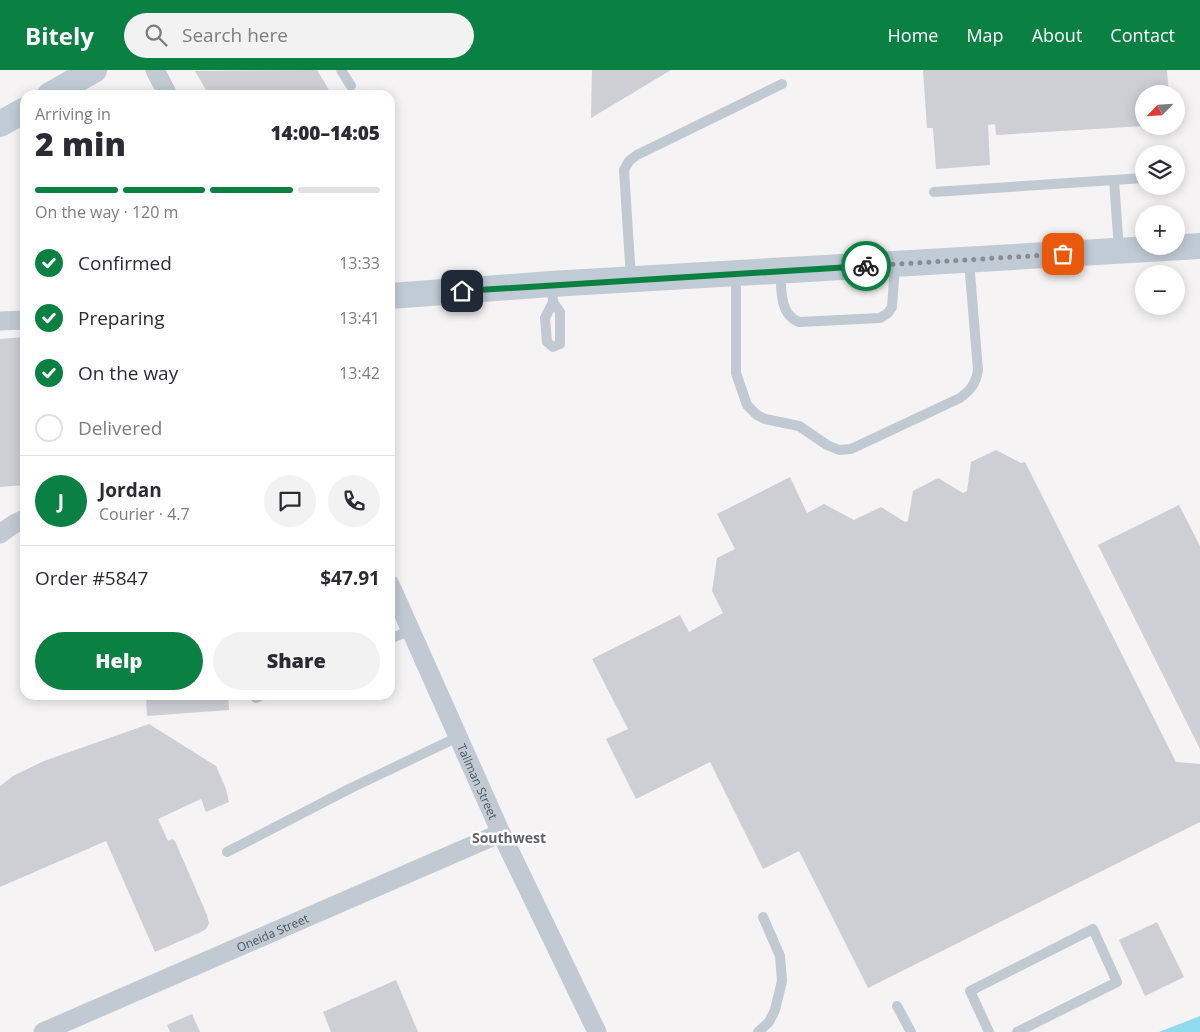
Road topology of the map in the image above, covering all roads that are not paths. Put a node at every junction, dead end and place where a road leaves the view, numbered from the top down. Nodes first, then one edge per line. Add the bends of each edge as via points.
1 (94, 70) edge
2 (155, 70) edge
3 (341, 70) edge
4 (782, 84) dead end
5 (351, 86) dead end
6 (59, 90) edge
7 (165, 90) edge
8 (20, 113) edge
9 (0, 124) edge
10 (1135, 179) edge
11 (1114, 180) junction
12 (934, 192) dead end
13 (1200, 246) edge
14 (1119, 251) junction
15 (969, 260) junction
16 (896, 264) junction
17 (780, 271) junction
18 (736, 274) junction
19 (631, 280) junction
20 (552, 293) junction
21 (395, 296) edge
22 (20, 320) edge
23 (0, 321) edge
24 (20, 521) edge
25 (0, 534) edge
26 (395, 595) edge
27 (411, 630) junction
28 (395, 637) edge
29 (458, 737) junction
30 (501, 833) junction
31 (227, 852) dead end
32 (763, 917) dead end
33 (897, 1006) dead end
34 (45, 1032) edge
35 (597, 1032) edge
36 (758, 1032) edge
37 (911, 1032) edge
38 (989, 1032) edge
39 (1017, 1032) edge

1 - 6 street
2 - 7 street
3 - 5 lane
4 - 19 lane via 629,161 624,170
8 - 9 street
10 - 11 lane
11 - 12 lane
11 - 14 lane
13 - 14 street
14 - 15 street
15 - 16 street
15 - 18 lane via 978,370 970,391 851,448 839,450 799,426 756,415 747,405 736,373
16 - 17 street
16 - 17 lane via 892,307 880,318 799,322 792,319 785,310
17 - 18 street
18 - 19 street
19 - 20 street
20 - 20 lane via 545,318 547,342 553,351 560,344 561,318
20 - 21 street
22 - 23 street
24 - 25 street
26 - 27 street, Tallman Street
27 - 28 lane
27 - 29 street, Tallman Street
29 - 30 street, Tallman Street
29 - 31 lane
30 - 34 street, Oneida Street
30 - 35 street, Tallman Street
32 - 36 lane via 780,956 782,981 775,1010
33 - 37 lane
38 - 39 lane via 970,991 1093,929 1118,982

